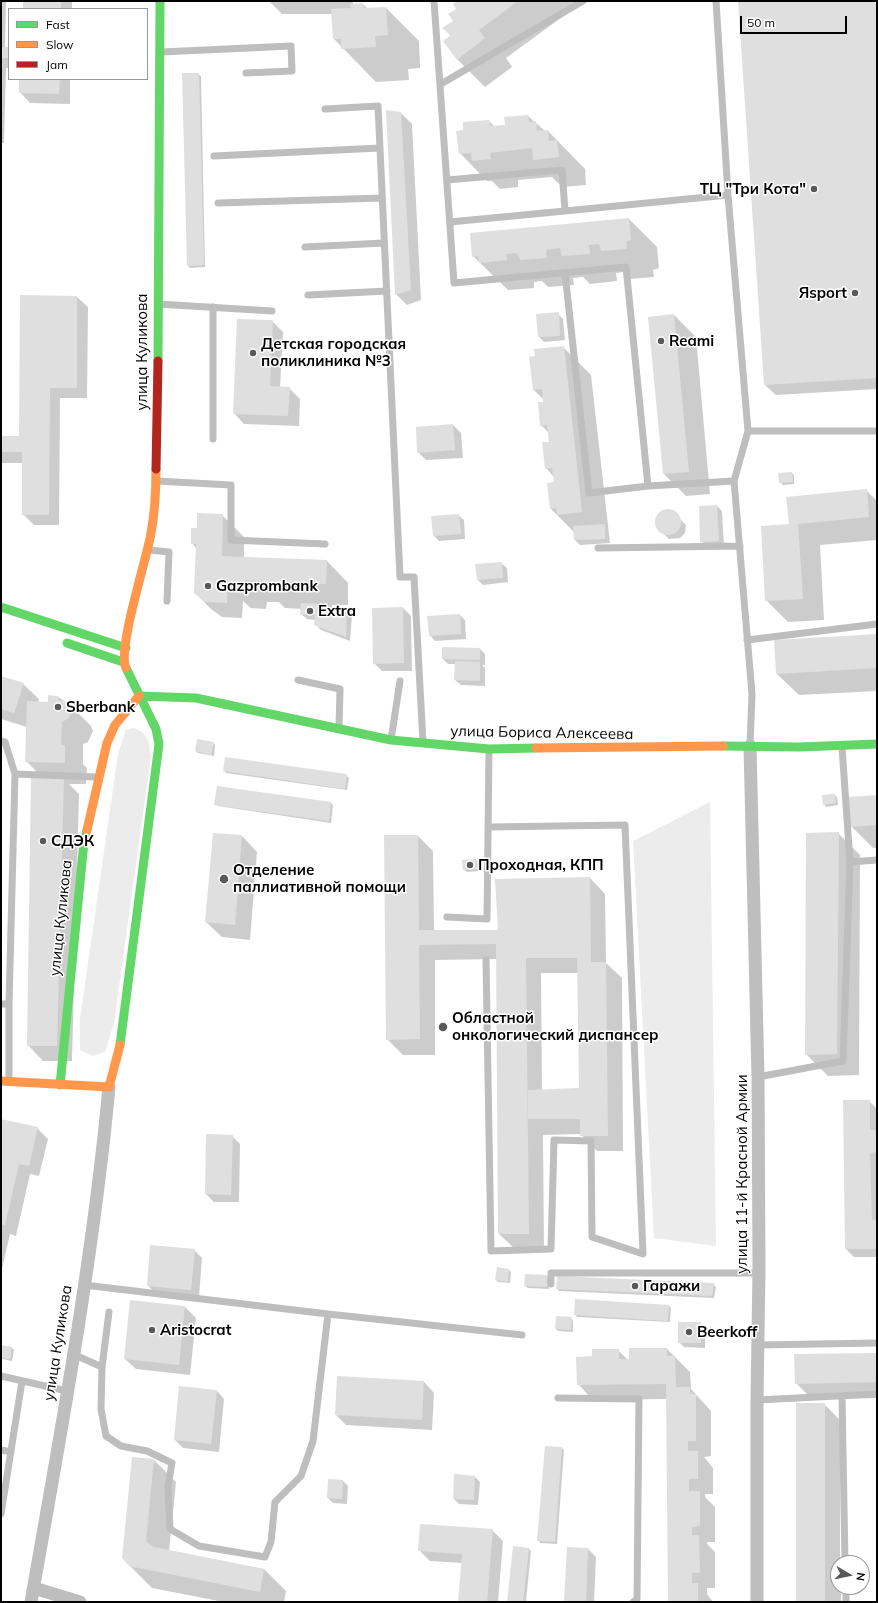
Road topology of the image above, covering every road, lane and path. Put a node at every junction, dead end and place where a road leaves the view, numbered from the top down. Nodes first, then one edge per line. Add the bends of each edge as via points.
1 (160, 1) edge
2 (434, 1) edge
3 (583, 1) edge
4 (716, 1) edge
5 (160, 52) junction
6 (246, 73) dead end
7 (441, 84) junction
8 (325, 108) dead end
9 (380, 148) junction
10 (214, 156) dead end
11 (447, 180) junction
12 (728, 195) junction
13 (382, 198) junction
14 (218, 203) dead end
15 (565, 211) junction
16 (450, 222) junction
17 (384, 243) junction
18 (305, 247) dead end
19 (565, 273) junction
20 (387, 291) junction
21 (308, 295) dead end
22 (158, 304) junction
23 (213, 307) junction
24 (272, 311) dead end
25 (748, 431) junction
26 (877, 432) edge
27 (213, 439) dead end
28 (156, 481) junction
29 (734, 481) junction
30 (648, 486) junction
31 (325, 544) dead end
32 (740, 546) junction
33 (598, 548) dead end
34 (147, 550) junction
35 (167, 601) dead end
36 (1, 607) edge
37 (877, 624) edge
38 (747, 640) junction
39 (60, 641) dead end
40 (126, 648) junction
41 (123, 662) junction
42 (298, 680) dead end
43 (400, 681) dead end
44 (139, 696) junction
45 (338, 730) junction
46 (391, 740) junction
47 (1, 741) edge
48 (424, 744) junction
49 (877, 744) edge
50 (842, 745) junction
51 (750, 746) junction
52 (489, 749) junction
53 (15, 774) junction
54 (98, 777) junction
55 (489, 827) junction
56 (877, 860) edge
57 (850, 862) junction
58 (447, 917) dead end
59 (486, 960) dead end
60 (5, 1004) edge
61 (758, 1076) junction
62 (5, 1082) edge
63 (60, 1085) junction
64 (109, 1087) junction
65 (759, 1273) junction
66 (551, 1284) dead end
67 (84, 1285) junction
68 (109, 1312) dead end
69 (328, 1314) junction
70 (522, 1334) dead end
71 (877, 1343) edge
72 (758, 1345) junction
73 (73, 1354) junction
74 (102, 1367) junction
75 (1, 1376) edge
76 (22, 1381) junction
77 (67, 1391) junction
78 (877, 1394) edge
79 (842, 1396) junction
80 (558, 1398) dead end
81 (757, 1400) junction
82 (1, 1450) edge
83 (11, 1452) junction
84 (1, 1514) edge
85 (845, 1555) edge
86 (34, 1588) junction
87 (31, 1602) edge
88 (80, 1602) edge
89 (633, 1602) edge
90 (758, 1602) edge

1 - 5 main road, улица Куликова
2 - 7 lane
3 - 7 lane
4 - 12 lane
5 - 6 lane via 291,46 292,71
5 - 22 main road, улица Куликова
7 - 11 lane
8 - 9 lane via 378,106
9 - 10 lane
9 - 13 lane
11 - 15 lane via 562,170
11 - 16 lane
12 - 15 lane
12 - 25 lane
13 - 14 lane
13 - 17 lane
15 - 16 lane
16 - 19 lane via 454,283
17 - 18 lane
17 - 20 lane
19 - 30 lane via 589,493
19 - 30 lane via 626,267
20 - 21 lane
20 - 48 lane via 400,577 414,577
22 - 23 lane
22 - 28 main road, улица Куликова
23 - 24 lane
23 - 27 lane
25 - 26 lane
25 - 29 lane
28 - 31 lane via 231,485 231,540
28 - 34 main road, улица Куликова via 155,509
29 - 30 lane
29 - 32 lane
32 - 33 lane
32 - 38 lane
34 - 35 lane via 169,552
34 - 40 main road, улица Куликова via 129,623
36 - 40 main road
37 - 38 lane
38 - 51 lane via 752,694
39 - 41 main road
40 - 41 main road, улица Куликова
41 - 44 main road
42 - 45 lane via 340,690
43 - 46 lane
44 - 45 main road, улица Бориса Алексеева via 196,698
44 - 54 main road, улица Куликова via 116,725 107,744
44 - 64 main road via 156,729 159,744 122,1038
45 - 46 main road, улица Бориса Алексеева
46 - 48 main road, улица Бориса Алексеева
47 - 53 lane via 5,742
48 - 52 main road, улица Бориса Алексеева
49 - 50 main road, улица Бориса Алексеева
50 - 51 main road, улица Бориса Алексеева
50 - 57 lane
51 - 52 main road, улица Бориса Алексеева
51 - 61 street, улица 11-й Красной Армии
52 - 55 lane
53 - 54 lane
53 - 60 lane
54 - 63 main road, улица Куликова via 84,842
55 - 58 lane via 487,919
55 - 59 lane via 625,825 643,1254 592,1237 591,1140 554,1140 551,1249 491,1251
56 - 57 lane
57 - 61 lane via 843,1062
60 - 62 lane
61 - 65 street, улица 11-й Красной Армии
62 - 63 main road
63 - 64 main road
64 - 67 street, улица Куликова via 100,1177
65 - 66 lane via 551,1273
65 - 72 street, улица 11-й Красной Армии
67 - 69 lane
67 - 73 street, улица Куликова
68 - 74 lane
69 - 70 lane
69 - 74 lane via 312,1441 301,1476 275,1502 271,1542 265,1557 199,1546 170,1529 168,1486 172,1463 147,1451 121,1446 106,1436 101,1409
71 - 72 lane
72 - 81 street, улица 11-й Красной Армии
73 - 74 lane
73 - 77 street, улица Куликова
75 - 76 lane
76 - 77 lane
76 - 83 lane
77 - 86 street, улица Куликова
78 - 79 lane
79 - 81 lane
79 - 85 lane
80 - 89 lane via 639,1399 637,1598
81 - 90 street, улица 11-й Красной Армии
82 - 83 lane
83 - 84 lane
86 - 87 street, улица Куликова
86 - 88 street

